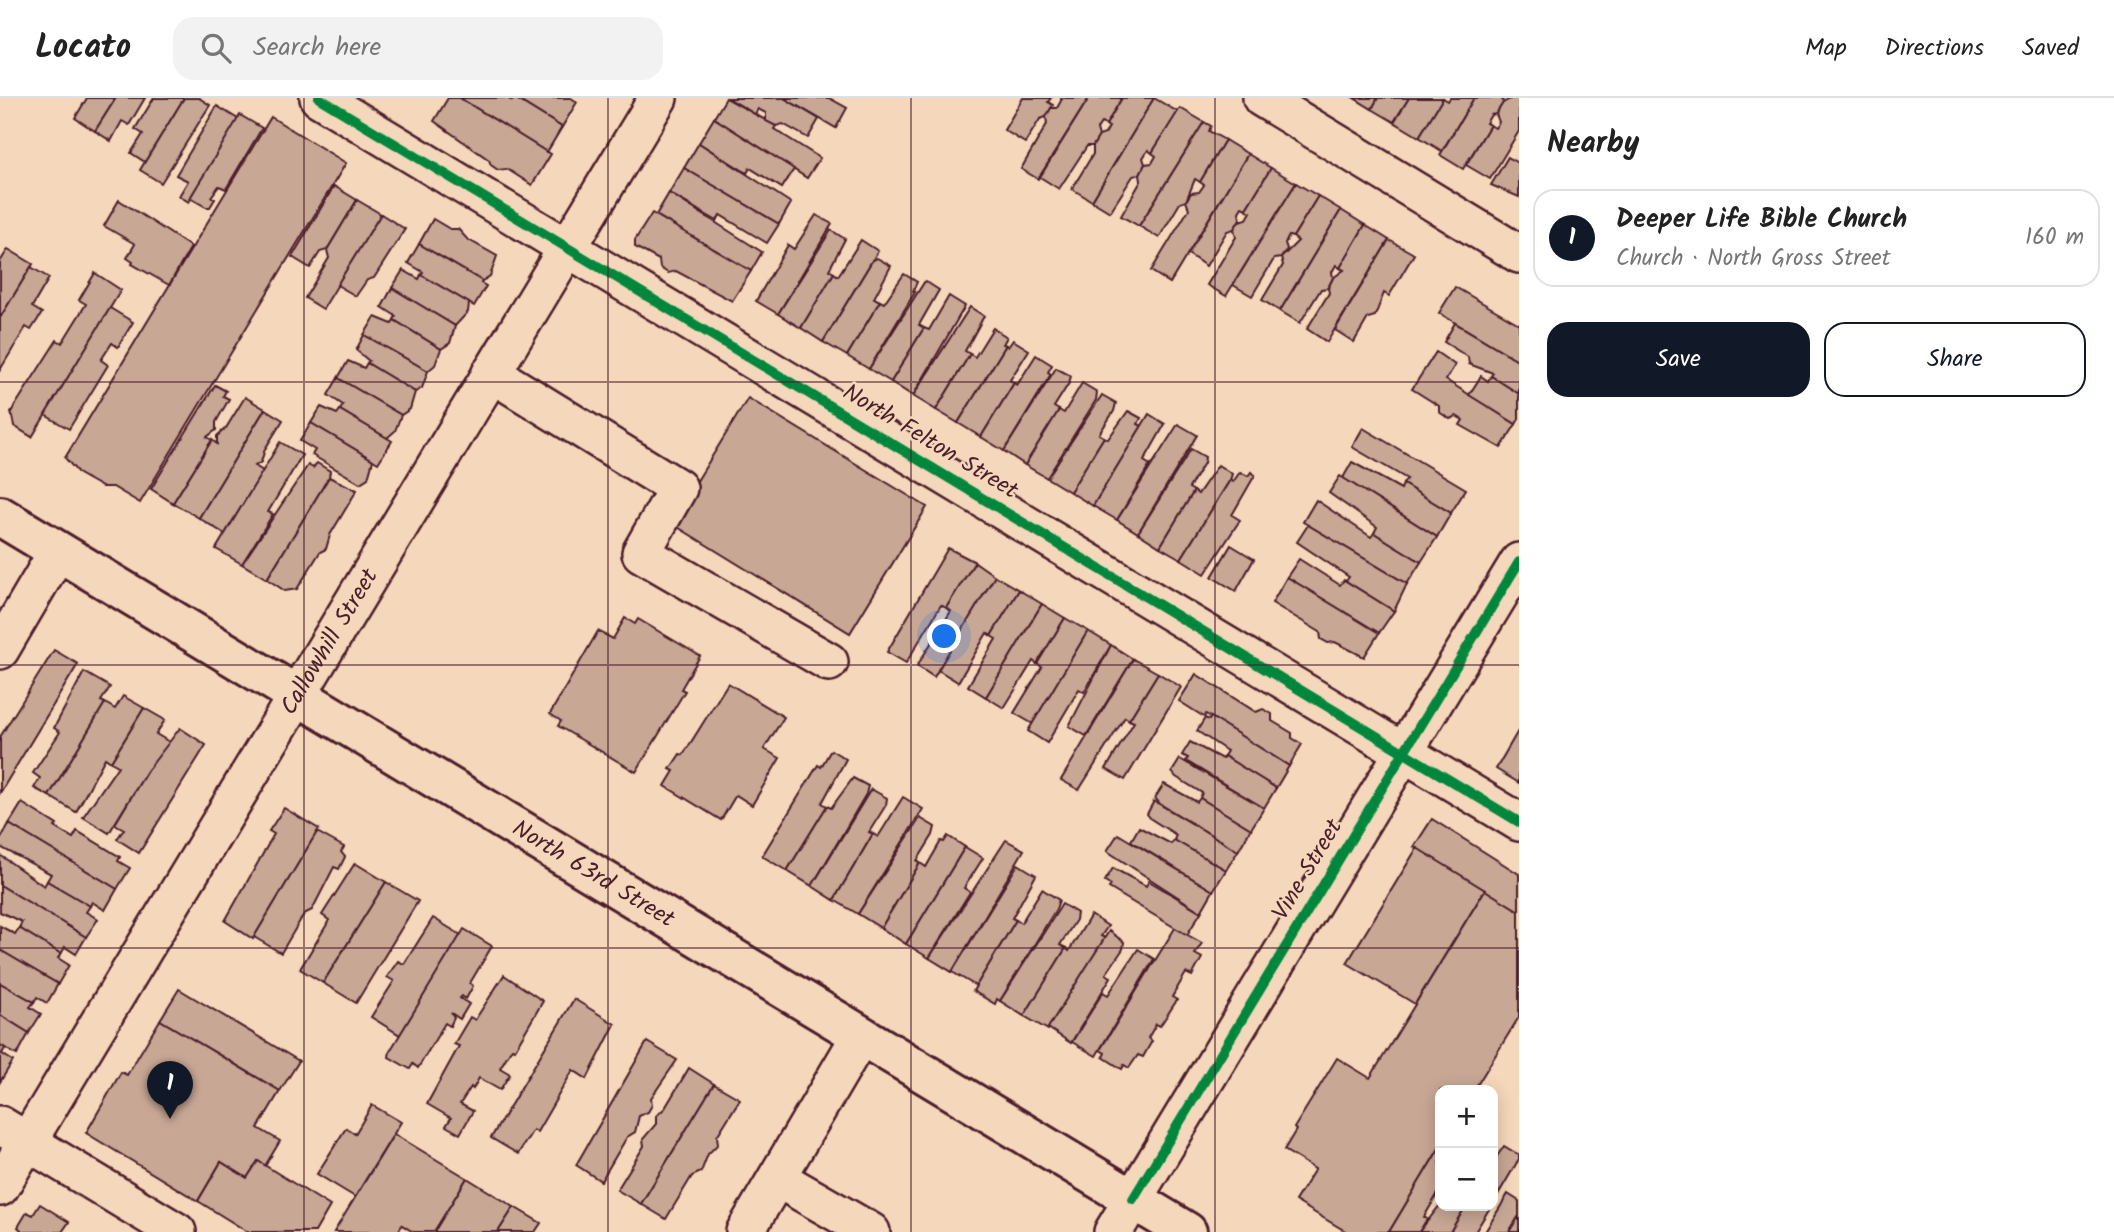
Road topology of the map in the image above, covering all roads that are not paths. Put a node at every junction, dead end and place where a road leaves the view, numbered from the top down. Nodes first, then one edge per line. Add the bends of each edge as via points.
1 (319, 98) edge
2 (658, 98) edge
3 (1262, 98) edge
4 (567, 248) junction
5 (1519, 254) edge
6 (491, 373) junction
7 (1, 518) edge
8 (58, 551) junction
9 (1519, 562) edge
10 (0, 650) edge
11 (829, 662) dead end
12 (297, 695) junction
13 (1404, 752) junction
14 (1519, 821) edge
15 (861, 1035) junction
16 (14, 1133) edge
17 (777, 1178) junction
18 (0, 1187) edge
19 (1133, 1199) junction
20 (177, 1232) edge
21 (745, 1232) edge
22 (871, 1232) edge
23 (1113, 1232) edge
24 (1187, 1232) edge

1 - 4 street, North Felton Street
2 - 4 street, Callowhill Street
3 - 5 street
4 - 6 street, Callowhill Street
4 - 13 street, North Felton Street
6 - 11 street via 678,488 641,553
6 - 12 street, Callowhill Street
7 - 8 main road, North 63rd Street
8 - 10 street
8 - 12 main road, North 63rd Street
9 - 13 street, Vine Street
12 - 15 main road, North 63rd Street
12 - 16 street, Callowhill Street
13 - 14 street, North Felton Street
13 - 19 street, Vine Street
15 - 17 street
15 - 19 main road, North 63rd Street
16 - 18 street, Callowhill Street
16 - 20 street
17 - 21 street
17 - 22 street
19 - 23 street, Vine Street
19 - 24 main road, North 63rd Street

